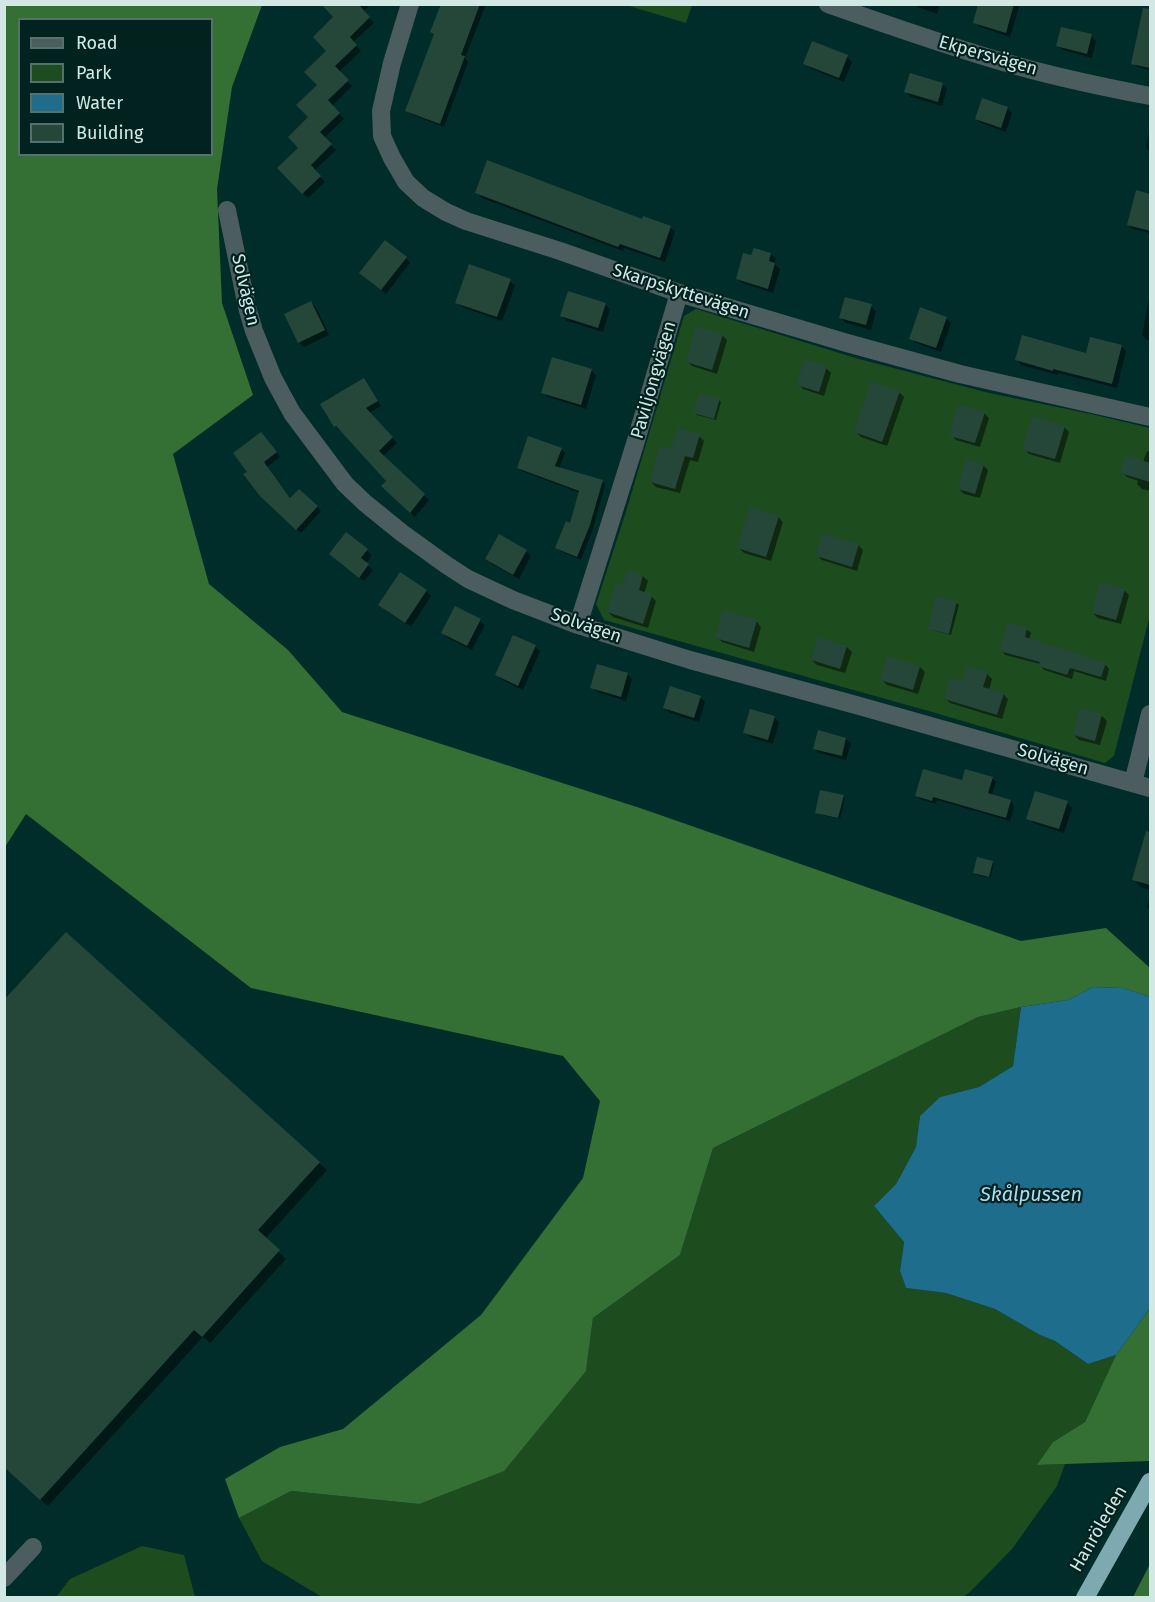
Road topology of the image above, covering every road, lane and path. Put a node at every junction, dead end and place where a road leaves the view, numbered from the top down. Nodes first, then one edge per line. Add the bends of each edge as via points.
1 (410, 4) edge
2 (828, 4) edge
3 (1150, 96) edge
4 (227, 210) dead end
5 (679, 293) junction
6 (1150, 417) edge
7 (578, 625) junction
8 (1150, 714) edge
9 (1142, 785) edge
10 (1150, 1482) edge
11 (33, 1547) dead end
12 (4, 1578) edge
13 (1085, 1598) edge

1 - 5 street, Skarpskyttevägen via 381,111 384,143 406,182 423,198 466,221
2 - 3 street, Ekpersvägen via 1009,64
4 - 7 street, Solvägen via 247,307 265,359 292,412 334,470 365,503 468,579
5 - 6 street, Skarpskyttevägen via 960,374
5 - 7 street, Paviljongvägen
7 - 9 street, Solvägen via 690,660
8 - 9 street
10 - 13 highway, Hanröleden
11 - 12 street

